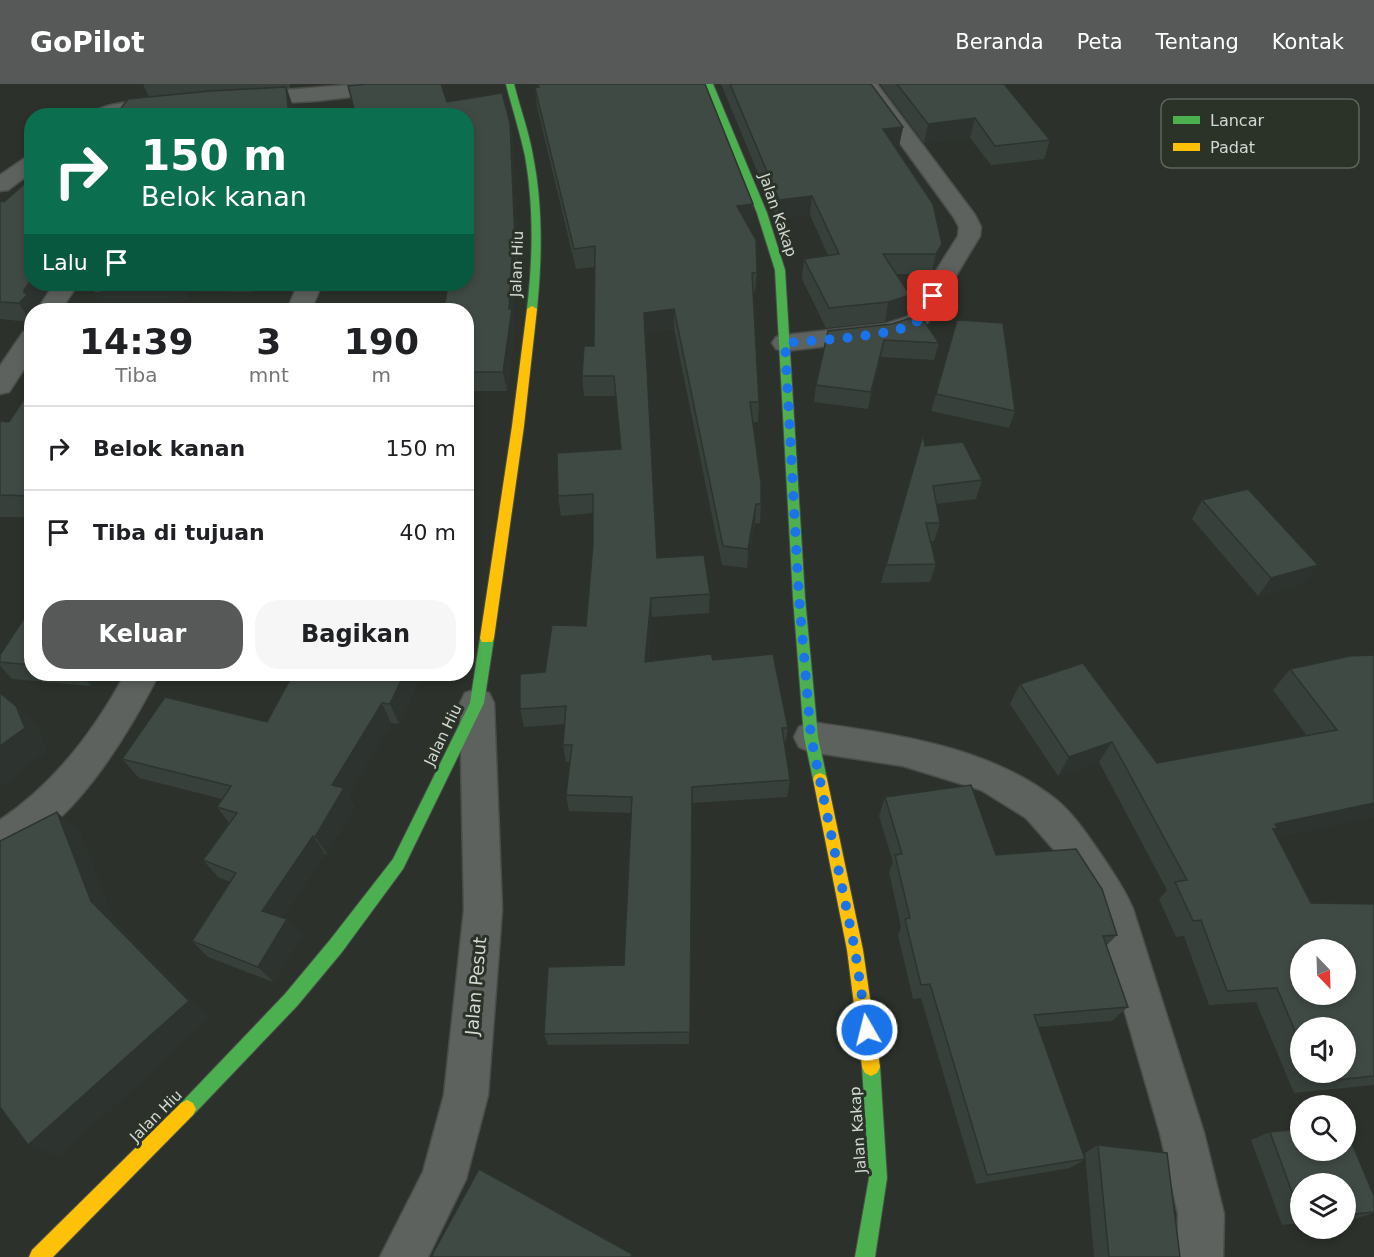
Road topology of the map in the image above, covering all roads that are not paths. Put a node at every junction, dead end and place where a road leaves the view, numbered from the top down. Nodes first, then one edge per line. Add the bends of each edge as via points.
1 (413, 84) edge
2 (510, 84) edge
3 (709, 84) edge
4 (867, 84) edge
5 (315, 89) edge
6 (227, 100) edge
7 (185, 103) edge
8 (136, 108) edge
9 (314, 108) edge
10 (24, 168) edge
11 (0, 185) edge
12 (785, 343) junction
13 (24, 349) edge
14 (0, 386) edge
15 (138, 681) edge
16 (477, 703) junction
17 (811, 737) junction
18 (0, 841) edge
19 (39, 1257) edge
20 (403, 1257) edge
21 (865, 1257) edge
22 (1200, 1257) edge

1 - 5 street
2 - 16 street, Jalan Hiu via 529,157 535,288
3 - 12 street, Jalan Kakap via 762,213 780,270
4 - 12 street via 964,214 969,236 916,322 888,331
5 - 6 street
5 - 9 street
7 - 8 street
10 - 11 street
12 - 17 street, Jalan Kakap
13 - 14 street
15 - 18 street via 80,772 16,832
16 - 19 street, Jalan Hiu via 398,864 336,946 226,1069
16 - 20 street, Jalan Pesut via 483,910 466,1095 443,1179
17 - 21 street, Jalan Kakap via 855,950 870,1050 878,1178
17 - 22 street via 903,751 992,778 1038,807 1076,848 1114,909 1182,1133 1201,1214

